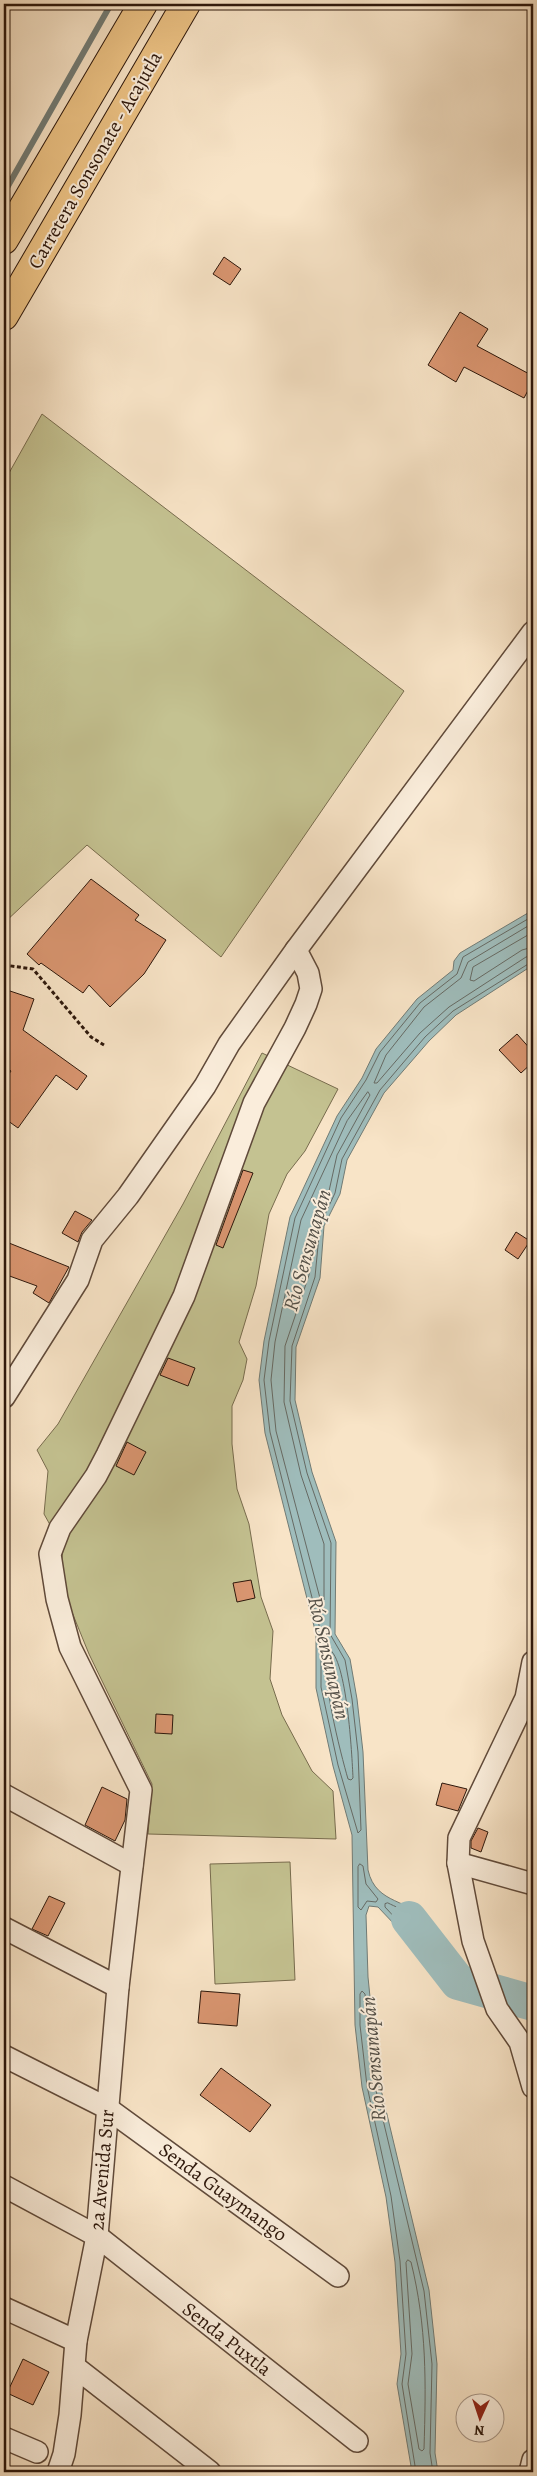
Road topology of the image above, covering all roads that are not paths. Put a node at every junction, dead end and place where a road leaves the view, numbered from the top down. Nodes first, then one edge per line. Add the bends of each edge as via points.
1 (143, 4) edge
2 (186, 4) edge
3 (4, 240) edge
4 (4, 316) edge
5 (533, 632) edge
6 (296, 950) junction
7 (4, 1397) edge
8 (533, 1662) edge
9 (528, 1708) edge
10 (4, 1796) edge
11 (458, 1863) junction
12 (132, 1865) junction
13 (533, 1884) edge
14 (4, 1928) edge
15 (118, 1987) junction
16 (4, 2056) edge
17 (533, 2086) edge
18 (108, 2108) junction
19 (4, 2186) edge
20 (97, 2236) junction
21 (338, 2276) dead end
22 (4, 2308) edge
23 (76, 2341) junction
24 (75, 2367) junction
25 (4, 2438) edge
26 (357, 2441) dead end
27 (35, 2451) dead end
28 (533, 2460) edge
29 (58, 2472) edge
30 (210, 2472) edge
31 (530, 2472) edge

1 - 3 highway
2 - 4 highway, Carretera Sonsonate - Acajutla
5 - 6 street
6 - 7 street via 128,1196 92,1240 78,1280
6 - 12 street, 2a Avenida Sur via 308,973 311,989 306,1004 254,1103 184,1296 107,1455 60,1528 50,1554 57,1599 70,1647 141,1790
8 - 9 street via 526,1698
9 - 11 street via 459,1838
10 - 12 street
11 - 13 street
11 - 17 street via 473,1941 498,2009 520,2042
12 - 15 street, 2a Avenida Sur
14 - 15 street
15 - 18 street, 2a Avenida Sur
16 - 18 street, Senda Guaymango
18 - 20 street, 2a Avenida Sur
18 - 21 street, Senda Guaymango
19 - 20 street, Senda Puxtla
20 - 23 street, 2a Avenida Sur
20 - 26 street, Senda Puxtla
22 - 23 street
23 - 24 street, 2a Avenida Sur
24 - 29 street, 2a Avenida Sur via 64,2454
24 - 30 street
25 - 27 street
28 - 31 street

